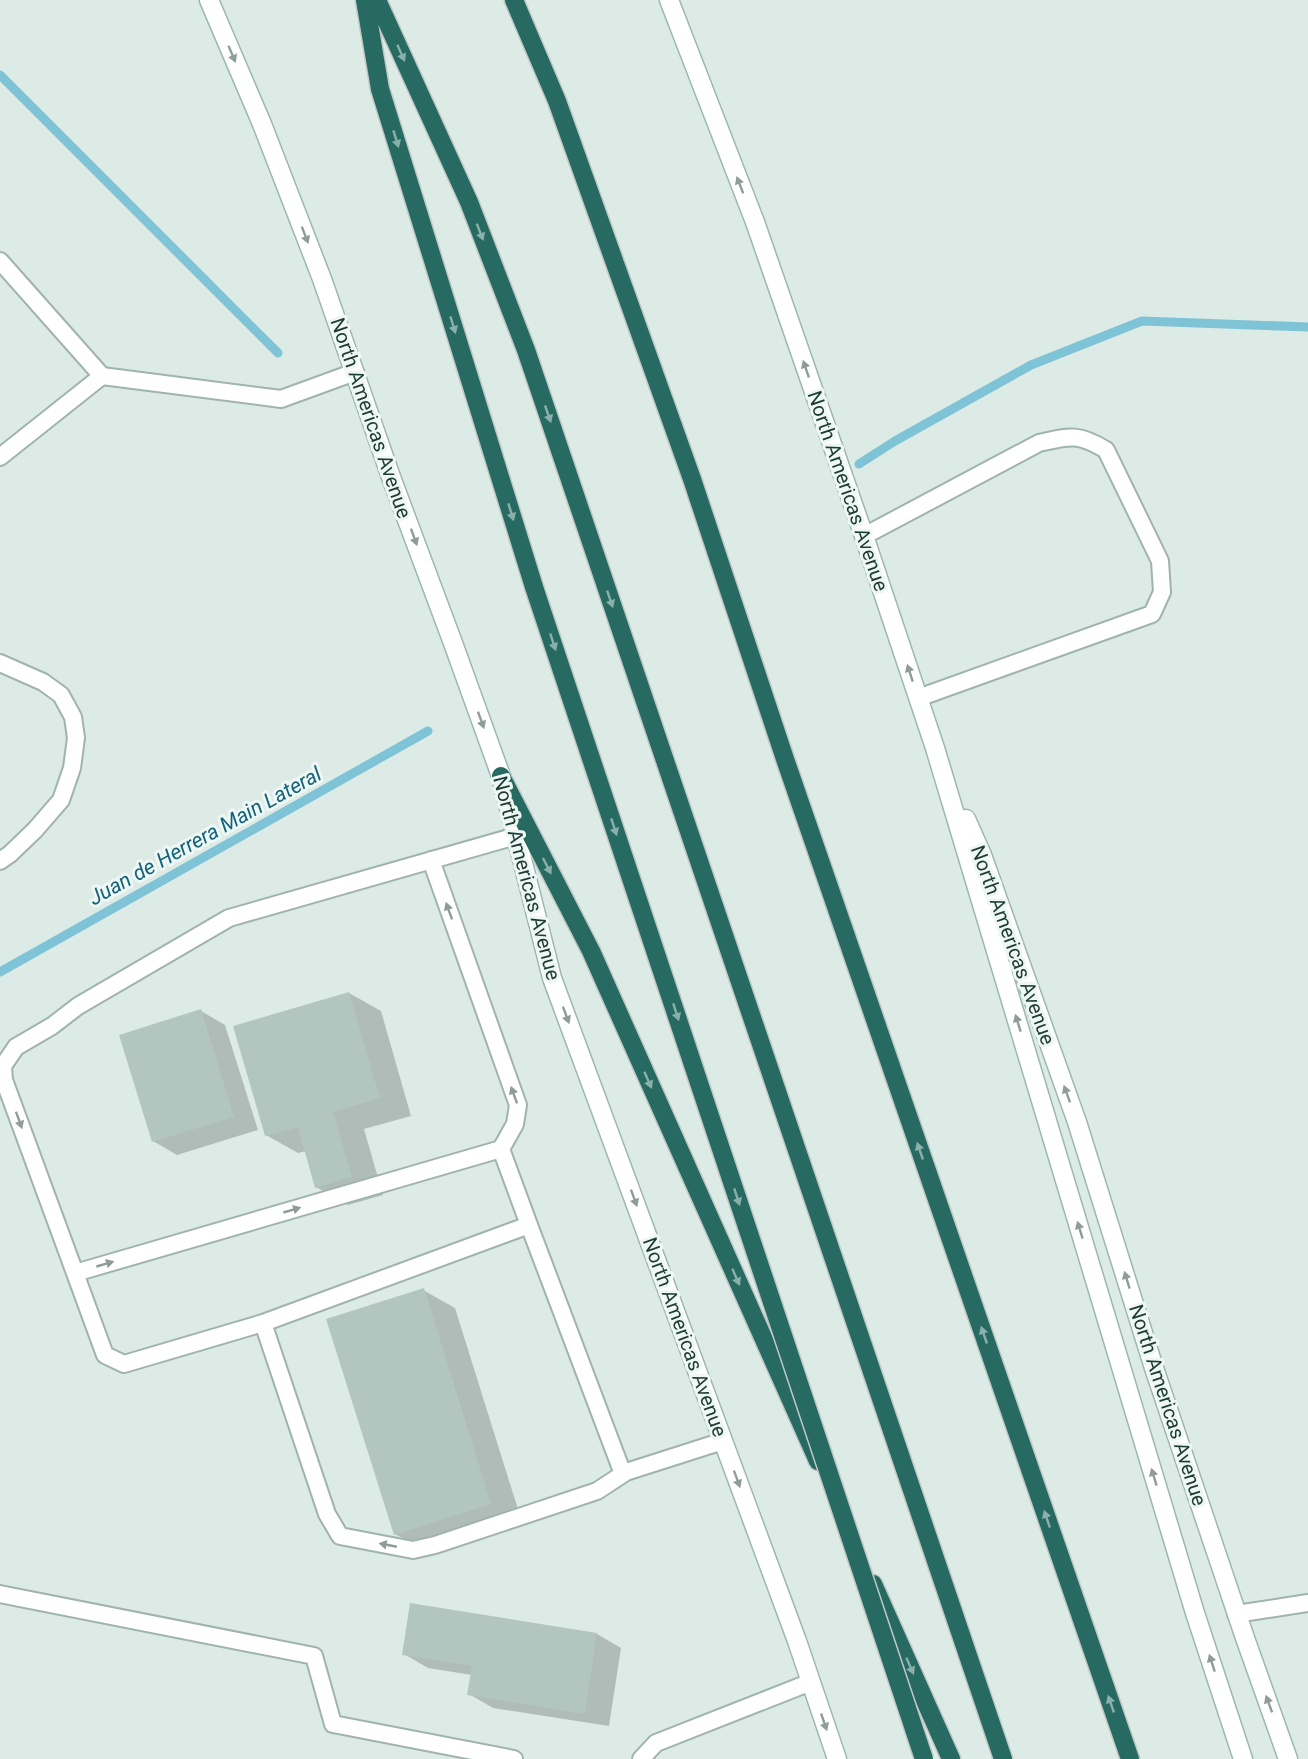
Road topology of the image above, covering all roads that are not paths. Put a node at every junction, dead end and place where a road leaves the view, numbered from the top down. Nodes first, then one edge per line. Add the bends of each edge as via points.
1 (209, 0) edge
2 (365, 0) edge
3 (377, 0) edge
4 (514, 0) edge
5 (669, 0) edge
6 (0, 261) edge
7 (355, 372) junction
8 (102, 376) junction
9 (0, 457) edge
10 (864, 536) junction
11 (0, 663) edge
12 (918, 698) junction
13 (935, 748) junction
14 (501, 777) junction
15 (516, 836) junction
16 (430, 860) junction
17 (0, 861) edge
18 (501, 1149) junction
19 (529, 1225) junction
20 (75, 1273) junction
21 (263, 1323) junction
22 (723, 1441) junction
23 (623, 1474) junction
24 (0, 1594) edge
25 (1308, 1603) edge
26 (1236, 1614) junction
27 (811, 1682) junction
28 (491, 1757) edge
29 (514, 1759) edge
30 (640, 1759) edge
31 (837, 1759) edge
32 (924, 1759) edge
33 (951, 1759) edge
34 (1003, 1759) edge
35 (1130, 1759) edge
36 (1243, 1759) edge
37 (1288, 1759) edge

1 -> 7 main road, North Americas Avenue via 271,146
2 -> 32 highway, bridge via 380,89 534,587
3 -> 34 highway via 469,202 526,350
35 -> 4 highway via 692,479 557,101
10 -> 5 main road, North Americas Avenue via 755,222
6 - 8 lane
7 - 8 lane via 281,399
7 -> 14 main road, North Americas Avenue
8 - 9 lane
12 -> 10 main road, North Americas Avenue
10 - 12 lane via 1039,443 1067,436 1090,441 1106,450 1160,561 1162,592 1152,614
11 - 17 lane via 62,695 73,717 76,738 72,768 61,800
12 - 13 main road, North Americas Avenue
26 -> 13 main road, North Americas Avenue via 1077,1122 982,855
36 -> 13 main road, North Americas Avenue via 1195,1613
14 - 15 main road, North Americas Avenue
14 -> 33 highway via 591,951
15 - 16 lane
15 -> 22 main road, North Americas Avenue via 552,978
18 -> 16 lane via 515,1124 518,1105
16 -> 20 lane via 229,918 16,1047 3,1066 4,1080
18 - 19 lane
20 -> 18 lane
19 - 21 lane
19 - 23 lane
20 - 21 lane via 105,1355 124,1364
23 -> 21 lane via 597,1491 413,1550 340,1536 327,1514
22 - 23 lane
22 -> 27 main road, North Americas Avenue
24 - 28 lane via 314,1656 333,1724
25 - 26 lane
37 -> 26 main road, North Americas Avenue
27 - 30 lane via 656,1743
27 -> 31 main road, North Americas Avenue
28 - 29 lane

